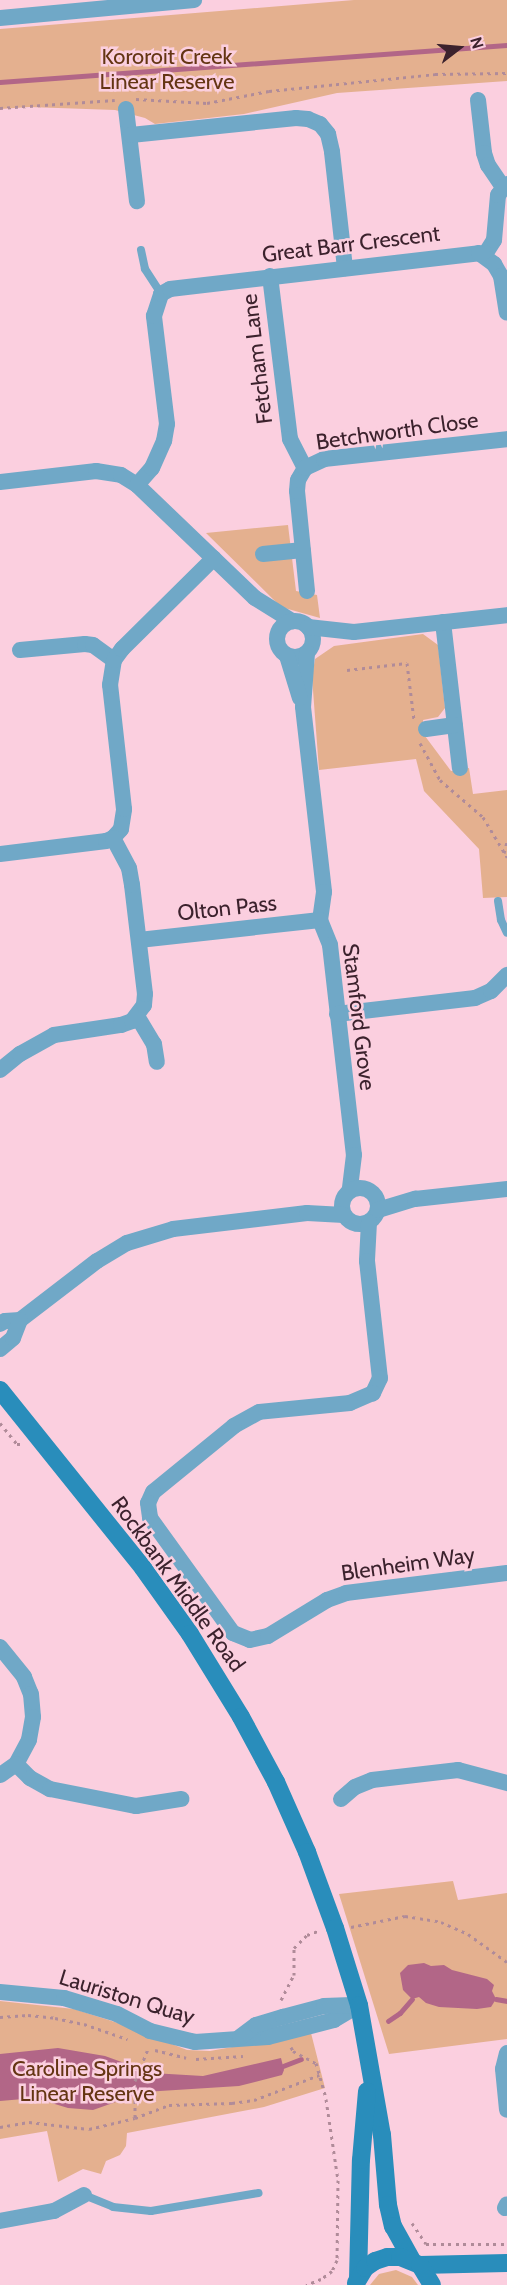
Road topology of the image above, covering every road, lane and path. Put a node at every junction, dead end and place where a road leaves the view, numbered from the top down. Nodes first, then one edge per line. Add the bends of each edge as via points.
1 (194, 0) edge
2 (0, 18) edge
3 (507, 73) edge
4 (478, 100) dead end
5 (128, 102) junction
6 (0, 108) edge
7 (131, 135) junction
8 (505, 185) edge
9 (137, 201) dead end
10 (141, 250) dead end
11 (484, 256) junction
12 (345, 268) junction
13 (270, 276) junction
14 (161, 294) junction
15 (507, 314) edge
16 (507, 439) edge
17 (305, 468) junction
18 (0, 482) edge
19 (137, 485) junction
20 (303, 550) junction
21 (262, 554) dead end
22 (214, 558) junction
23 (307, 591) dead end
24 (255, 598) junction
25 (507, 615) edge
26 (443, 622) junction
27 (300, 624) junction
28 (354, 632) junction
29 (277, 636) junction
30 (20, 650) dead end
31 (309, 650) junction
32 (287, 656) junction
33 (114, 660) junction
34 (303, 708) junction
35 (455, 725) junction
36 (426, 729) dead end
37 (460, 768) dead end
38 (113, 838) junction
39 (507, 842) edge
40 (504, 853) dead end
41 (0, 854) edge
42 (498, 900) dead end
43 (320, 920) junction
44 (507, 933) edge
45 (139, 940) junction
46 (507, 975) edge
47 (337, 1014) junction
48 (137, 1016) junction
49 (157, 1062) dead end
50 (0, 1070) edge
51 (507, 1189) edge
52 (360, 1206) junction
53 (20, 1320) junction
54 (0, 1324) edge
55 (0, 1349) edge
56 (0, 1390) edge
57 (507, 1574) edge
58 (0, 1647) edge
59 (16, 1764) junction
60 (0, 1775) edge
61 (507, 1783) edge
62 (341, 1798) dead end
63 (181, 1799) dead end
64 (335, 1928) junction
65 (507, 1962) edge
66 (293, 1969) dead end
67 (0, 1992) edge
68 (359, 2005) junction
69 (148, 2048) dead end
70 (293, 2051) dead end
71 (507, 2054) edge
72 (369, 2060) junction
73 (319, 2075) junction
74 (507, 2110) edge
75 (135, 2118) junction
76 (0, 2127) edge
77 (258, 2193) dead end
78 (84, 2195) joint
79 (0, 2221) edge
80 (393, 2226) junction
81 (338, 2231) junction
82 (360, 2231) junction
83 (507, 2244) edge
84 (416, 2263) junction
85 (507, 2264) edge
86 (355, 2282) edge
87 (307, 2285) edge
88 (432, 2285) edge

1 - 2 street
3 - 5 path via 435,74 269,92 207,103
4 - 8 street via 484,153 488,165
5 - 6 path
5 - 7 street
7 - 9 street
7 - 12 street via 297,118 320,124 328,134 332,152
8 - 11 street via 496,207 494,240
10 - 14 lane via 145,269
11 - 12 street, Great Barr Crescent via 469,253
11 - 15 street via 501,276
12 - 13 street, Great Barr Crescent
13 - 14 street, Great Barr Crescent via 179,286
13 - 17 street, Fetcham Lane via 290,439
14 - 19 street via 154,316 167,424 152,468
16 - 17 street, Betchworth Close via 324,459
17 - 20 street, Betchworth Close via 297,491
18 - 19 street via 96,471 121,475
19 - 22 street
20 - 21 street
20 - 23 street, Betchworth Close
22 - 24 street
22 - 33 street
24 - 27 street
24 - 29 street
25 - 26 street
26 - 28 street
26 - 35 street
27 - 28 street
27 - 29 street via 282,626
27 - 31 street via 313,636
28 - 31 street
29 - 32 street via 279,648
30 - 33 street via 86,644
31 - 32 street via 297,658
31 - 34 street, Stamford Grove
32 - 34 street, Stamford Grove
33 - 38 street via 110,685 124,819
34 - 43 street, Stamford Grove via 324,892
35 - 36 street
35 - 37 street
38 - 41 street
38 - 45 street via 129,868
39 - 40 path
42 - 44 lane
43 - 45 street, Olton Pass
43 - 47 street, Stamford Grove via 330,945
45 - 48 street via 145,994
46 - 47 street via 491,991 475,998
47 - 52 street, Stamford Grove
48 - 49 street via 154,1044
48 - 50 street via 121,1024 54,1035
51 - 52 street
52 - 53 street via 173,1229 127,1243
52 - 57 street, Blenheim Way via 380,1378 373,1393 350,1403 259,1412 234,1426 153,1492 148,1503 150,1518 233,1633 250,1640 268,1636 327,1600 346,1593
53 - 54 street
53 - 55 street via 13,1338
56 - 64 street, Rockbank Middle Road via 190,1634 276,1782
58 - 59 street via 24,1677 31,1694 29,1740
59 - 60 street
59 - 63 street via 50,1789 136,1806
61 - 62 street via 458,1770 372,1780
64 - 65 path via 405,1916 441,1922 468,1934
64 - 66 path via 299,1940 294,1948
64 - 68 street, Rockbank Middle Road
67 - 68 street, Lauriston Quay via 64,1998 117,2014 150,2031 195,2042 268,2037 334,2020
68 - 72 street, Rockbank Middle Road
69 - 75 path via 135,2081
70 - 73 path via 316,2063
71 - 74 street via 503,2069
72 - 80 street, Rockbank Middle Road
72 - 82 street, Rockbank Middle Road
73 - 75 path via 254,2100 169,2105
73 - 81 path via 337,2170
75 - 76 path via 89,2128 29,2122
77 - 78 lane via 151,2211 113,2207
78 - 79 street via 54,2211
80 - 83 path via 411,2221 426,2244
80 - 84 street, Rockbank Middle Road
81 - 82 path
81 - 87 path via 337,2260 332,2271
82 - 86 street, Rockbank Middle Road
84 - 85 street
84 - 86 street via 387,2257 365,2268
84 - 88 street, Rockbank Middle Road

